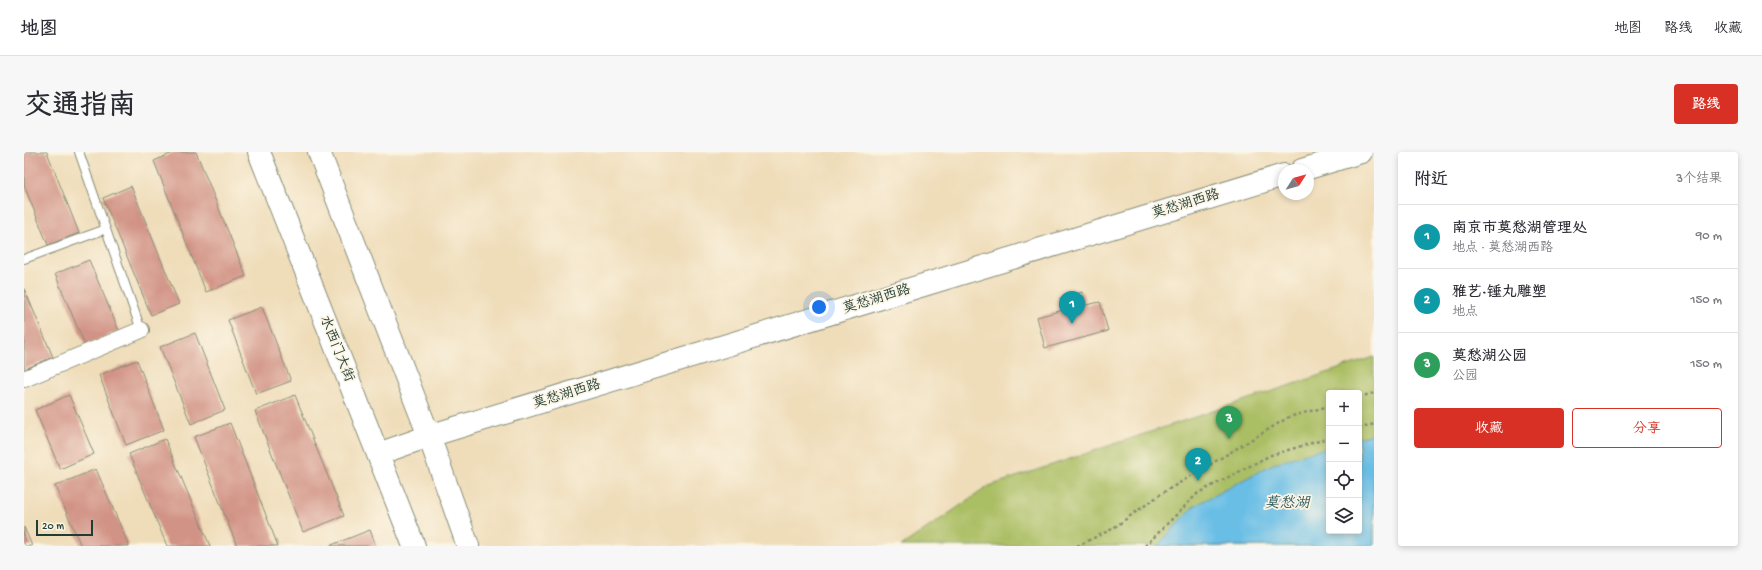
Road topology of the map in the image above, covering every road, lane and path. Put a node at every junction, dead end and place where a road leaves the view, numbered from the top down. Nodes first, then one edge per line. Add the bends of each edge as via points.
1 (79, 152) edge
2 (259, 152) edge
3 (319, 152) edge
4 (1361, 152) edge
5 (1314, 166) edge
6 (1278, 178) edge
7 (106, 229) junction
8 (24, 259) edge
9 (141, 330) joint
10 (24, 379) edge
11 (1374, 392) edge
12 (1362, 396) edge
13 (1326, 407) edge
14 (1374, 424) edge
15 (1362, 428) edge
16 (429, 436) junction
17 (1326, 439) edge
18 (378, 454) junction
19 (414, 546) edge
20 (468, 546) edge
21 (1078, 546) edge
22 (1145, 546) edge

1 - 7 lane
2 - 18 street, 水西门大街
3 - 16 street
4 - 5 street
6 - 16 street, 莫愁湖西路
7 - 8 lane
7 - 9 lane
9 - 10 street
11 - 12 path
13 - 21 path via 1289,417 1161,494 1112,529
14 - 15 path
16 - 18 street, 莫愁湖西路
16 - 20 street
17 - 22 path via 1271,455 1198,493
18 - 19 street, 水西门大街

